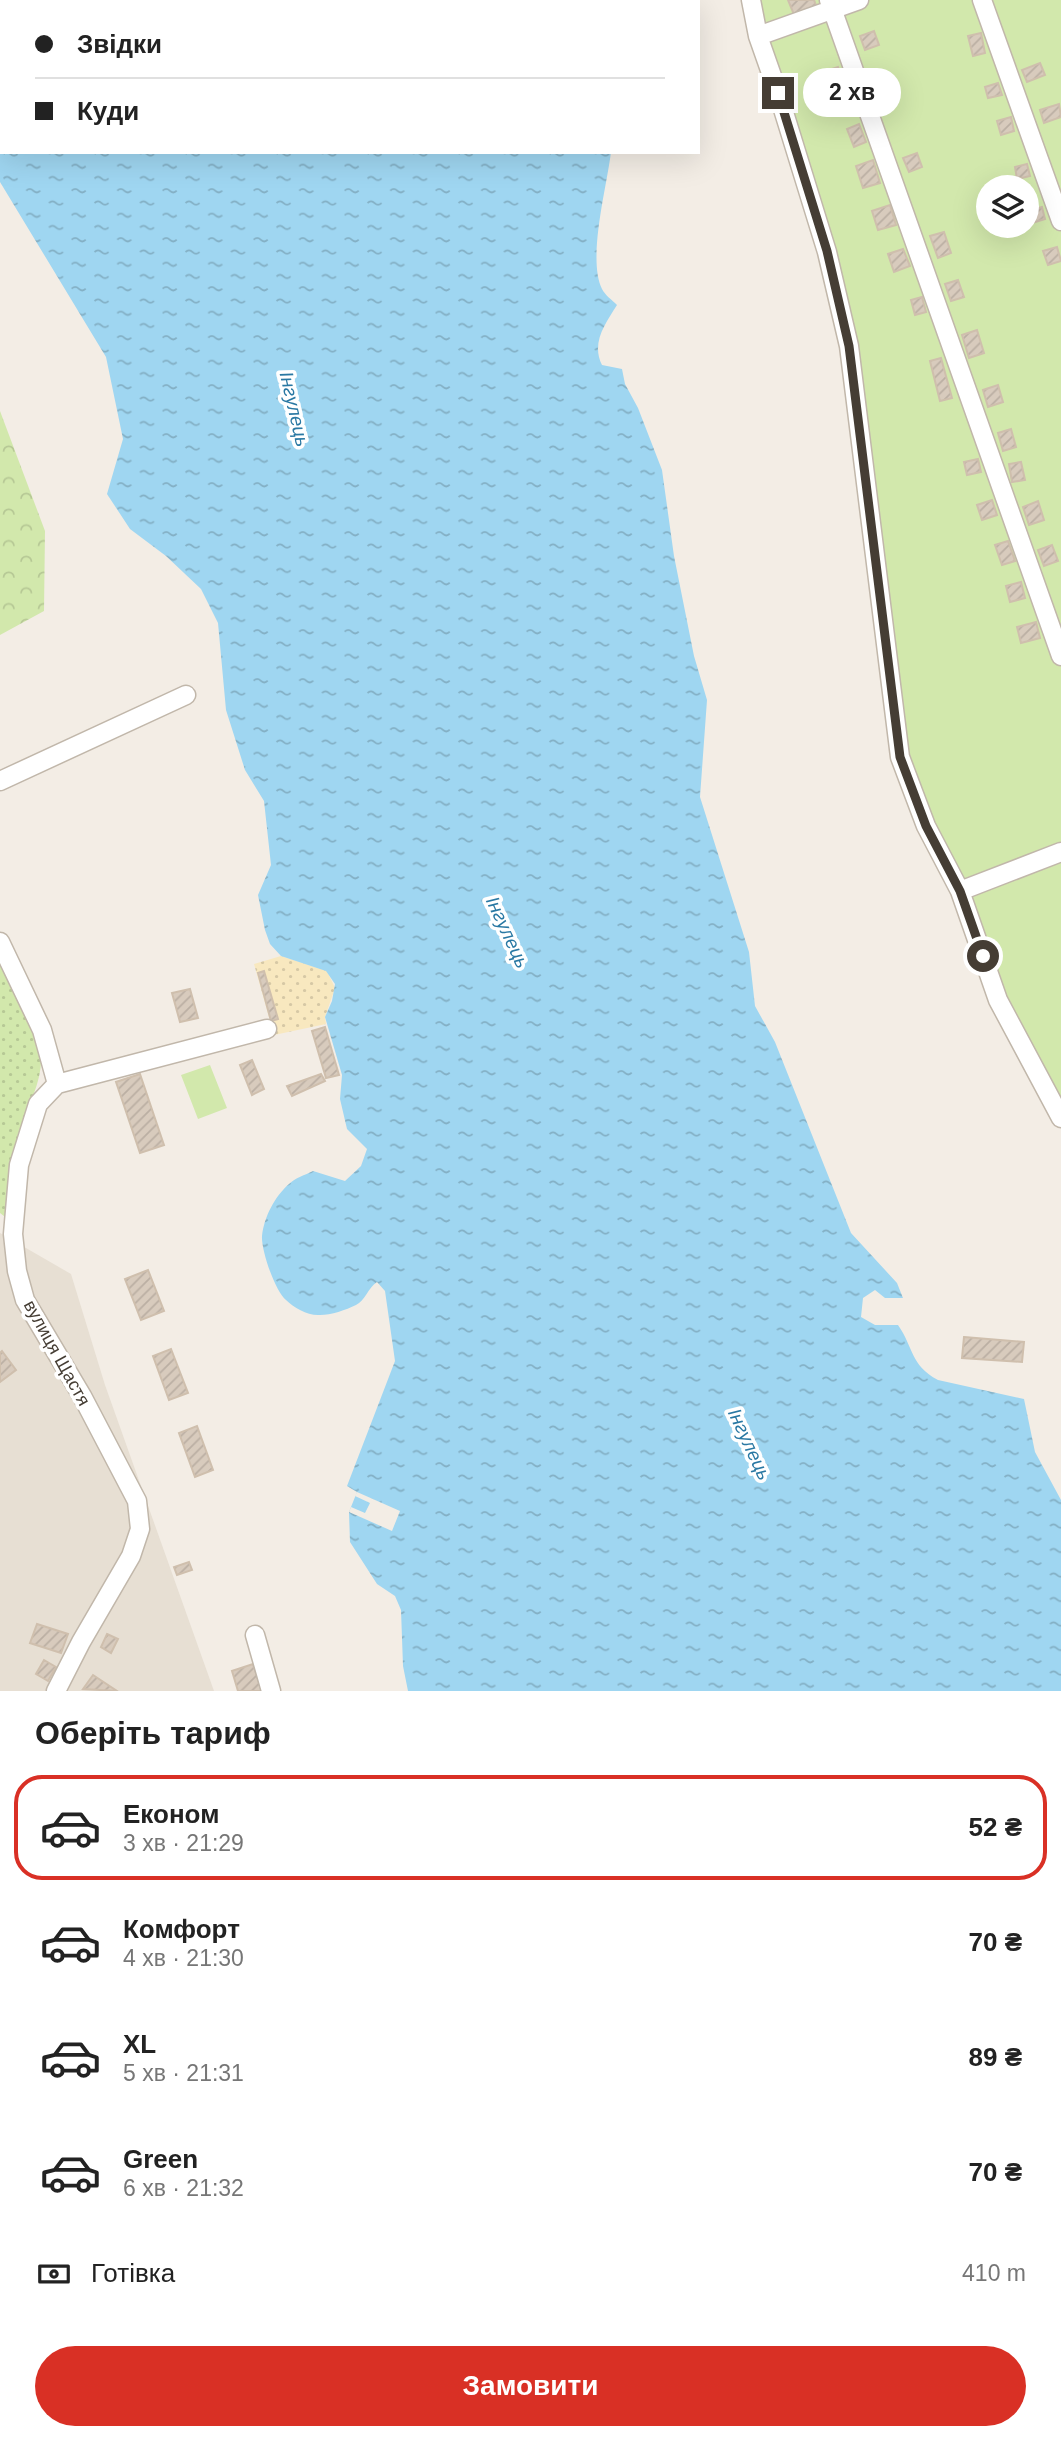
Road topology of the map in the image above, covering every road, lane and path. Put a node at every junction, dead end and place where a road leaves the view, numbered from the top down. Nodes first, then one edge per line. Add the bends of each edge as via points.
1 (751, 0) edge
2 (859, 0) edge
3 (982, 0) edge
4 (831, 5) edge
5 (758, 36) junction
6 (1061, 221) edge
7 (1061, 656) edge
8 (186, 695) dead end
9 (0, 781) edge
10 (1061, 852) edge
11 (960, 891) junction
12 (0, 942) edge
13 (267, 1029) dead end
14 (57, 1084) junction
15 (1061, 1118) edge
16 (7, 1228) edge
17 (255, 1635) dead end
18 (56, 1691) edge
19 (271, 1691) edge

1 - 5 street
2 - 4 street
3 - 6 street
4 - 5 street
4 - 7 street
5 - 11 street via 827,251 849,346 900,757 926,826
8 - 9 street
10 - 11 street
11 - 15 street via 998,1000
12 - 14 street via 42,1030
13 - 14 street
14 - 16 street, вулиця Щастя via 38,1104 19,1165
16 - 18 street, вулиця Щастя via 25,1300 137,1501 141,1530
17 - 19 street

